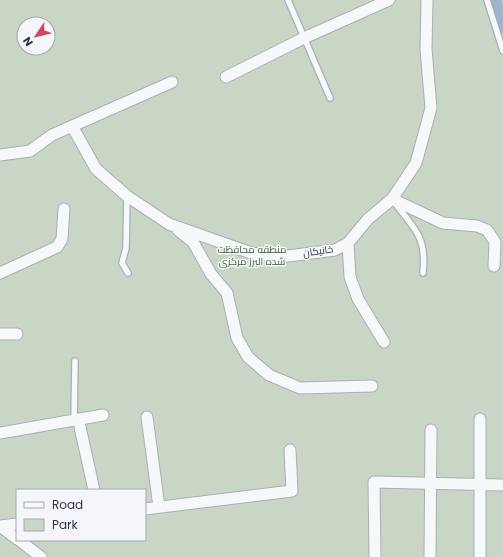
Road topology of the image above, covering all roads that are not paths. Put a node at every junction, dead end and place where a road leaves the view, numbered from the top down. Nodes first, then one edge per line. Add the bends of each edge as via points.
1 (288, 0) edge
2 (389, 0) edge
3 (427, 0) edge
4 (487, 0) edge
5 (304, 38) junction
6 (503, 52) edge
7 (226, 78) dead end
8 (172, 82) dead end
9 (330, 98) dead end
10 (72, 126) junction
11 (0, 155) edge
12 (127, 196) junction
13 (392, 199) junction
14 (64, 209) dead end
15 (169, 224) junction
16 (348, 243) junction
17 (494, 266) dead end
18 (0, 273) edge
19 (423, 273) dead end
20 (128, 274) dead end
21 (0, 334) edge
22 (18, 334) dead end
23 (384, 342) dead end
24 (76, 361) dead end
25 (372, 386) dead end
26 (103, 415) dead end
27 (147, 417) dead end
28 (480, 419) dead end
29 (77, 423) junction
30 (431, 430) dead end
31 (0, 433) edge
32 (290, 450) dead end
33 (432, 483) junction
34 (480, 484) junction
35 (503, 485) edge
36 (94, 489) edge
37 (159, 507) junction
38 (146, 509) edge
39 (16, 524) edge
40 (0, 526) edge
41 (16, 538) edge
42 (21, 541) edge
43 (41, 557) edge
44 (375, 557) edge
45 (430, 557) edge
46 (480, 557) edge

1 - 5 lane
2 - 5 street
3 - 13 street, خانیکان via 426,50 431,108 416,163
4 - 6 lane
5 - 7 street
5 - 9 lane
8 - 10 street
10 - 11 street via 52,135 30,151
10 - 12 street, خانیکان via 96,169
12 - 15 street, خانیکان
12 - 20 lane via 126,248 122,263
13 - 16 street, خانیکان via 368,219
13 - 17 street via 443,222 477,226 487,230 495,242
13 - 19 lane via 421,238 425,257
14 - 18 street via 62,239 57,247
15 - 16 street, خانیکان via 251,253 280,257 335,250
15 - 25 street via 193,242 211,274 227,293 237,338 248,358 269,375 300,388
16 - 23 street via 350,277 358,300
21 - 22 street
24 - 29 lane
26 - 29 street
27 - 37 street
28 - 34 street
29 - 31 street
29 - 36 street
30 - 33 street
32 - 37 street via 292,491
33 - 34 street
33 - 44 street via 374,482
33 - 45 street
34 - 35 street
34 - 46 street
37 - 38 street
39 - 40 street
40 - 41 street
42 - 43 street

